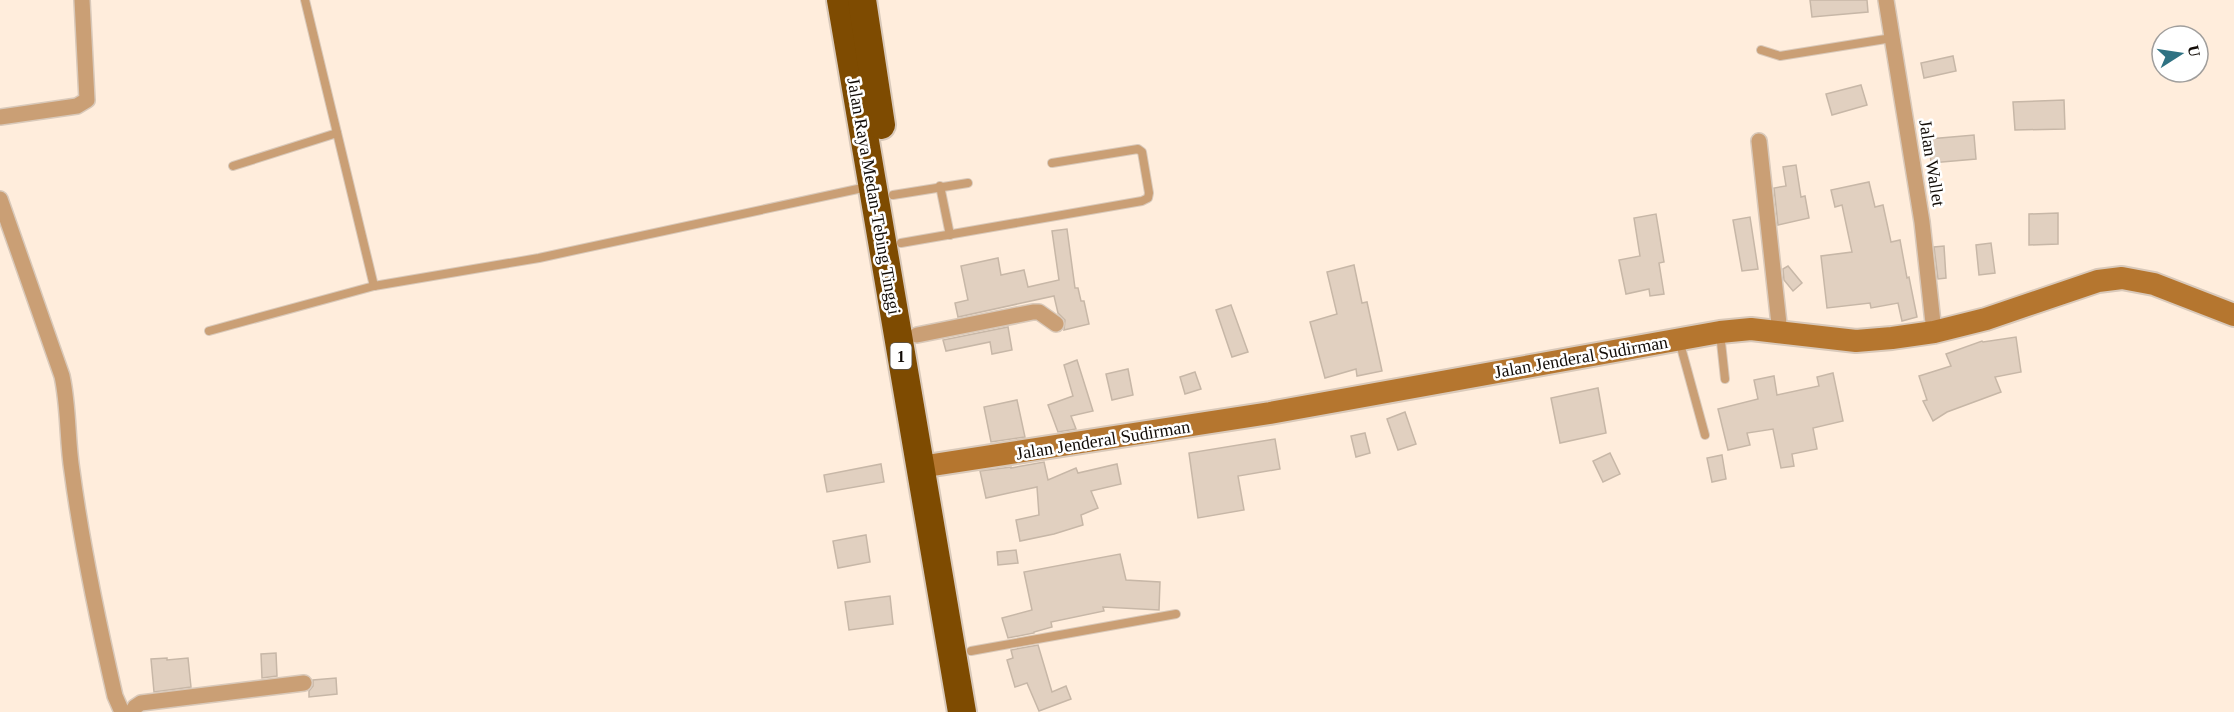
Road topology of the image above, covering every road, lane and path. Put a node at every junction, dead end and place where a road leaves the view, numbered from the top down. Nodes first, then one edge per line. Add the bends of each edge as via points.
1 (82, 0) edge
2 (305, 0) edge
3 (840, 0) edge
4 (862, 0) edge
5 (1886, 0) edge
6 (1892, 38) junction
7 (1761, 50) dead end
8 (0, 117) edge
9 (337, 133) junction
10 (1760, 141) dead end
11 (1052, 163) dead end
12 (233, 166) dead end
13 (968, 183) dead end
14 (940, 186) junction
15 (882, 190) junction
16 (0, 199) edge
17 (950, 235) junction
18 (901, 243) junction
19 (374, 286) junction
20 (2234, 315) edge
21 (1056, 324) dead end
22 (209, 331) dead end
23 (1720, 332) junction
24 (1934, 332) junction
25 (1780, 333) junction
26 (917, 335) junction
27 (1678, 339) junction
28 (1725, 379) dead end
29 (1705, 435) dead end
30 (929, 466) junction
31 (1176, 614) dead end
32 (971, 651) junction
33 (304, 683) dead end
34 (122, 712) edge
35 (132, 712) edge
36 (962, 712) edge
37 (981, 712) edge

1 - 8 street via 87,100 77,106
2 - 9 lane
3 - 15 highway, Jalan Raya Medan-Tebing Tinggi / 1
4 - 15 highway, Jalan Raya Medan-Tebing Tinggi / 1
5 - 6 street, Jalan Wallet
6 - 7 lane via 1788,56
6 - 24 street, Jalan Wallet via 1922,222
9 - 12 lane
9 - 19 lane
10 - 25 street
11 - 17 lane via 1138,149 1142,152 1148,198
13 - 14 lane
14 - 15 lane
14 - 17 lane
15 - 18 highway, Jalan Raya Medan-Tebing Tinggi / 1
15 - 19 lane via 539,258
15 - 30 highway, Jalan Raya Medan-Tebing Tinggi / 1
16 - 34 street via 62,376 71,470 89,572
17 - 18 lane
18 - 26 highway, Jalan Raya Medan-Tebing Tinggi / 1
19 - 22 lane
20 - 24 main road, Jalan Jenderal Sudirman via 2154,284 2122,278 2098,281
21 - 26 street via 1033,312
23 - 25 main road, Jalan Jenderal Sudirman via 1750,329
23 - 27 main road, Jalan Jenderal Sudirman
23 - 28 lane
24 - 25 main road, Jalan Jenderal Sudirman via 1856,341
26 - 30 highway, Jalan Raya Medan-Tebing Tinggi / 1
27 - 29 lane
27 - 30 main road, Jalan Jenderal Sudirman via 1270,413
30 - 32 highway, Jalan Raya Medan-Tebing Tinggi / 1
30 - 36 highway, Jalan Raya Medan-Tebing Tinggi / 1
31 - 32 lane
32 - 37 highway, Jalan Raya Medan-Tebing Tinggi / 1
33 - 35 street via 141,703

